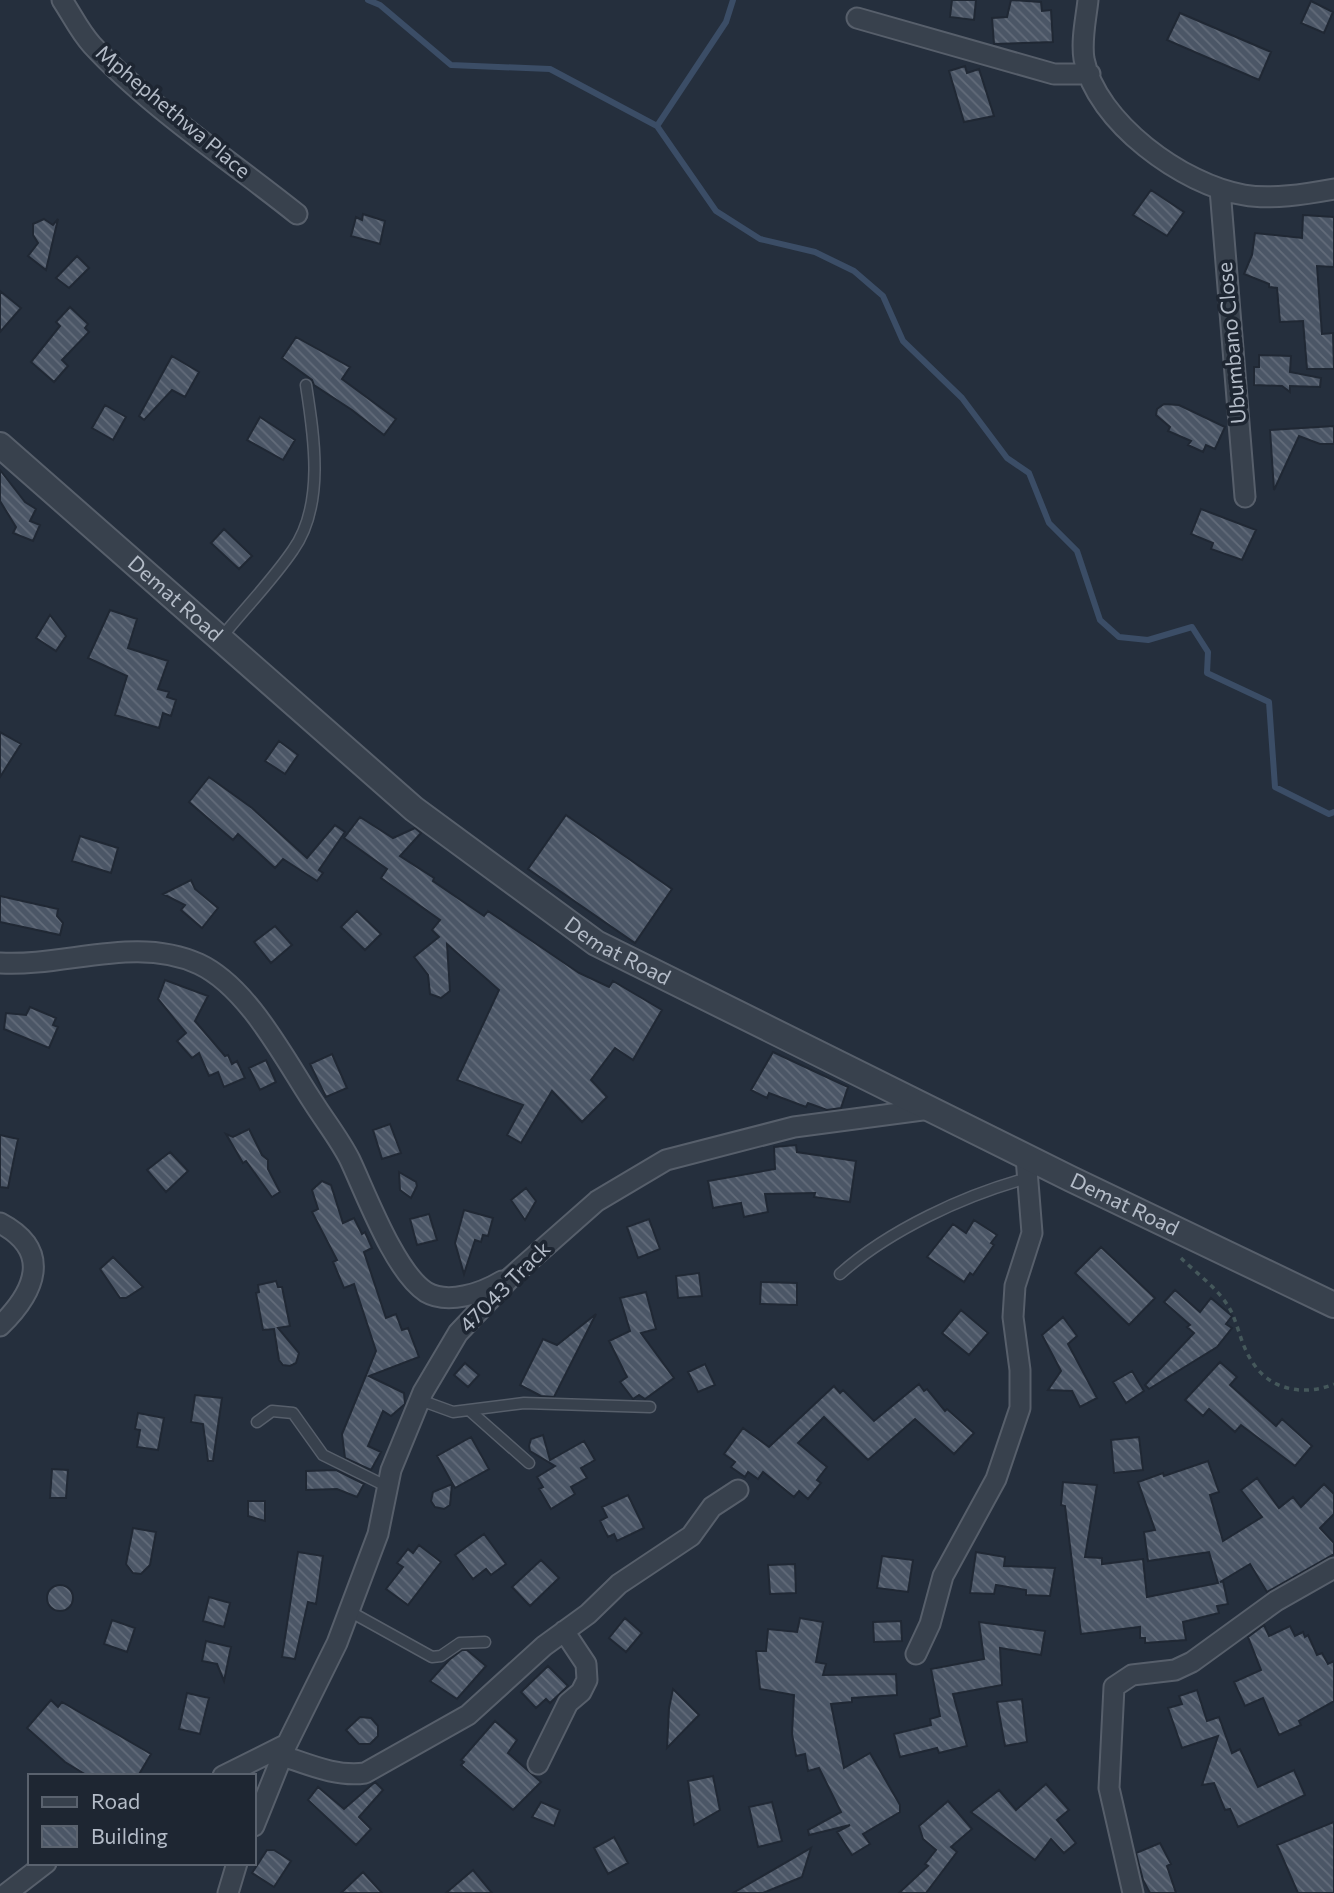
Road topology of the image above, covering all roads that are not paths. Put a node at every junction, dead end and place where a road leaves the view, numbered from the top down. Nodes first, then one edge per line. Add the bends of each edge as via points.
1 (62, 0) edge
2 (1088, 0) edge
3 (857, 18) dead end
4 (1090, 74) junction
5 (1220, 189) junction
6 (1334, 189) edge
7 (297, 214) dead end
8 (306, 385) dead end
9 (0, 444) edge
10 (1245, 497) dead end
11 (220, 638) junction
12 (0, 962) edge
13 (930, 1109) junction
14 (1027, 1167) junction
15 (0, 1223) edge
16 (840, 1274) dead end
17 (512, 1276) junction
18 (1334, 1305) edge
19 (0, 1326) edge
20 (420, 1400) junction
21 (650, 1407) dead end
22 (469, 1410) junction
23 (257, 1422) dead end
24 (529, 1464) dead end
25 (388, 1487) junction
26 (738, 1490) dead end
27 (1334, 1568) edge
28 (349, 1611) junction
29 (564, 1631) junction
30 (485, 1642) dead end
31 (915, 1654) dead end
32 (285, 1750) junction
33 (538, 1764) dead end
34 (228, 1774) edge
35 (256, 1821) edge
36 (43, 1865) edge
37 (236, 1865) edge
38 (7, 1893) edge
39 (228, 1893) edge
40 (1133, 1893) edge

1 - 7 street, Mphephethwa Place via 91,44 121,72
2 - 4 street via 1084,59
3 - 4 street via 1055,74
4 - 5 street via 1121,125 1158,156
5 - 6 street via 1245,196
5 - 10 street, Ubumbano Close
8 - 11 lane via 314,437 308,519 295,548
9 - 11 street, Demat Road
11 - 13 street, Demat Road via 414,809 596,943
12 - 17 street via 137,951 175,956 220,976 280,1052 348,1156 371,1209 418,1286 436,1296 452,1297 489,1289
13 - 14 street, Demat Road
13 - 17 street, 47043 Track via 794,1127 666,1160 597,1201
14 - 16 lane via 874,1246
14 - 18 street, Demat Road
14 - 31 street via 1032,1233 1014,1286 1013,1317 1020,1408 996,1479 943,1576 930,1624
15 - 19 street via 15,1231 35,1264 29,1292
17 - 20 street, 47043 Track via 458,1333
20 - 22 lane via 453,1412
20 - 25 street, 47043 Track
21 - 22 lane via 524,1403
22 - 24 lane
23 - 25 lane via 272,1411 293,1413 323,1455
25 - 28 street, 47043 Track via 378,1534
26 - 29 street via 712,1507 691,1536 619,1584
27 - 40 street via 1276,1601 1192,1662 1175,1670 1132,1675 1114,1687 1109,1787
28 - 30 lane via 432,1657 460,1643
28 - 32 street, 47043 Track
29 - 32 street via 468,1715 365,1773 326,1771
29 - 33 street via 586,1664 587,1680 568,1703
32 - 34 street
32 - 35 street, 47043 Track
36 - 38 street
37 - 39 street

